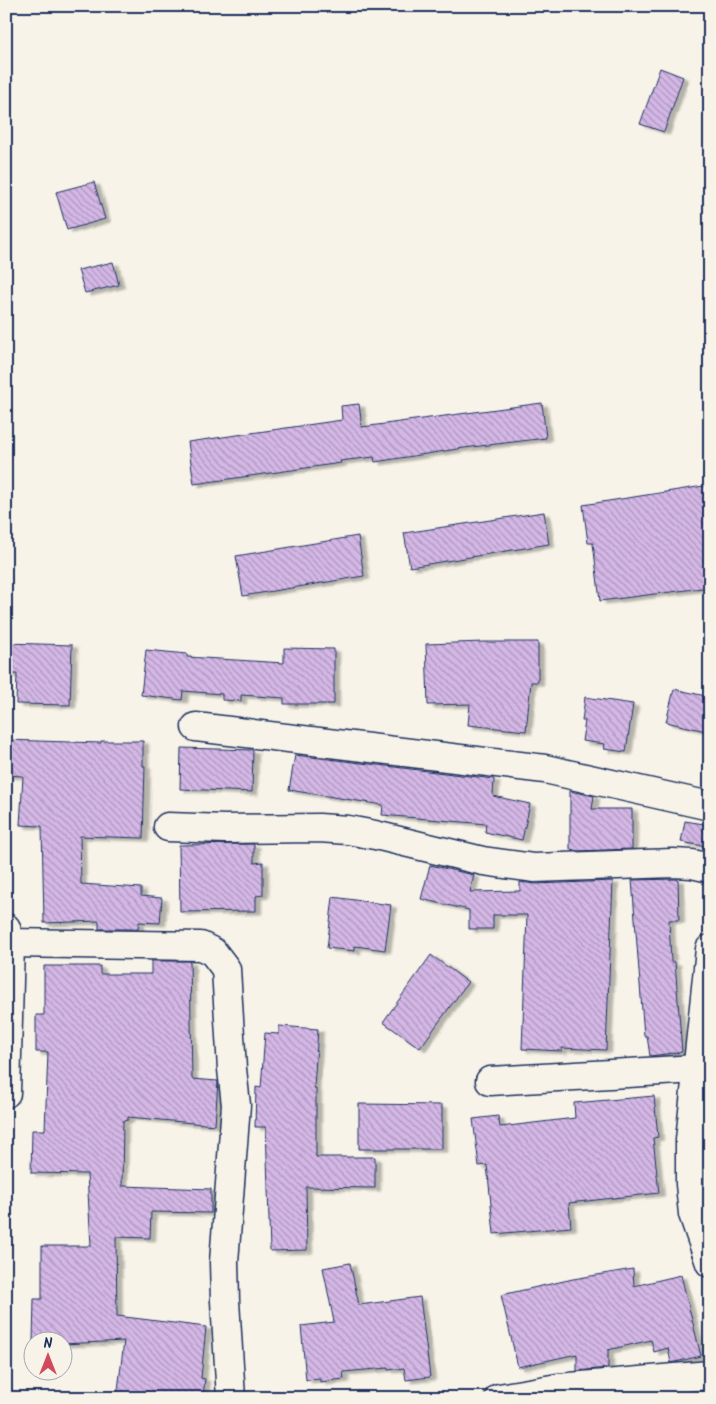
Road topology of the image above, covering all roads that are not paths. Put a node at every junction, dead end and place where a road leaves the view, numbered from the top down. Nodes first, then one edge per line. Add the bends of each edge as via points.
1 (196, 726) dead end
2 (710, 806) edge
3 (168, 827) dead end
4 (710, 868) edge
5 (8, 935) edge
6 (710, 949) edge
7 (696, 1069) junction
8 (7, 1076) edge
9 (490, 1081) dead end
10 (704, 1232) edge
11 (710, 1263) edge
12 (710, 1375) edge
13 (231, 1398) edge
14 (499, 1398) edge

1 - 2 street via 545,769
3 - 4 street via 348,830 483,861 534,868 672,863
5 - 8 street
5 - 13 street via 201,946 213,952 226,969 236,1105 224,1262
6 - 7 street
7 - 9 street
7 - 10 street via 690,1184 693,1214
10 - 11 street
12 - 14 street via 558,1388

